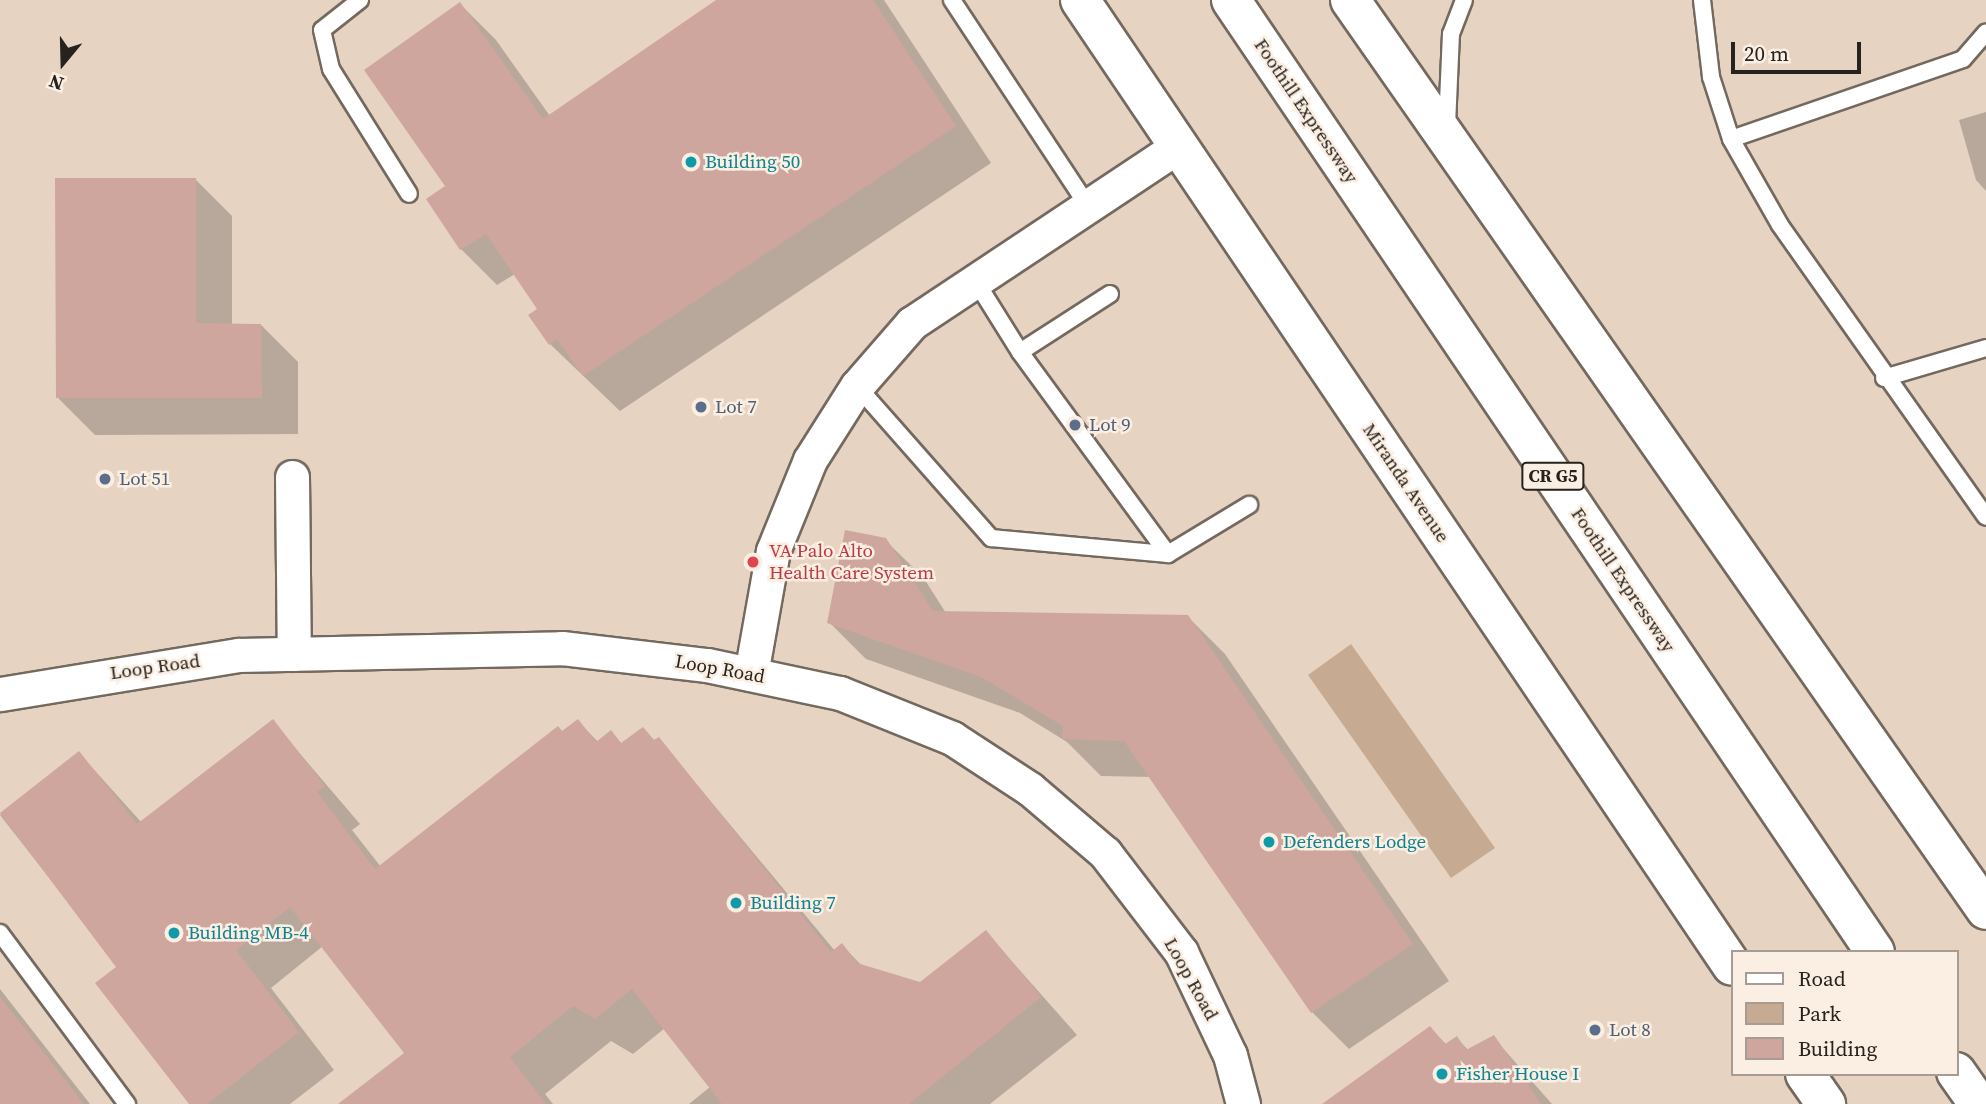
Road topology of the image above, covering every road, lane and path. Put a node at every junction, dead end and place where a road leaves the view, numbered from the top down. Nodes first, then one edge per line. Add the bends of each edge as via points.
1 (360, 0) edge
2 (952, 0) edge
3 (1080, 0) edge
4 (1231, 0) edge
5 (1350, 0) edge
6 (1464, 0) edge
7 (1702, 0) edge
8 (1986, 33) edge
9 (1446, 138) junction
10 (1731, 139) junction
11 (1180, 145) junction
12 (410, 194) dead end
13 (1087, 205) junction
14 (975, 280) junction
15 (1110, 294) dead end
16 (1986, 348) edge
17 (1020, 352) junction
18 (1884, 378) junction
19 (857, 386) junction
20 (292, 477) dead end
21 (1249, 505) dead end
22 (1986, 517) edge
23 (1168, 554) junction
24 (294, 654) junction
25 (751, 674) junction
26 (0, 694) edge
27 (1986, 910) edge
28 (0, 933) edge
29 (1874, 950) edge
30 (1730, 963) edge
31 (1958, 1075) edge
32 (1806, 1076) edge
33 (127, 1104) edge
34 (1243, 1104) edge
35 (1826, 1104) edge
36 (1978, 1104) edge

1 - 12 lane via 322,30 331,69
2 - 13 lane
3 - 11 main road, Miranda Avenue
4 - 29 main road, Foothill Expressway / CR G5
5 - 9 main road
6 - 9 lane via 1451,34
7 - 10 lane via 1711,77
8 - 10 lane via 1963,59
9 - 27 main road
10 - 18 lane
11 - 13 street
11 - 30 main road, Miranda Avenue
13 - 14 street
14 - 17 lane
14 - 19 street via 912,324
15 - 17 lane
16 - 18 lane
17 - 23 lane
18 - 22 lane
19 - 23 lane via 990,538
19 - 25 street via 810,460 773,551
20 - 24 street
21 - 23 lane
24 - 25 street, Loop Road via 562,648
24 - 26 street, Loop Road via 238,655
25 - 34 street, Loop Road via 841,693 952,738 1030,789 1105,853 1181,952 1230,1055
28 - 33 lane
31 - 36 main road
32 - 35 main road

